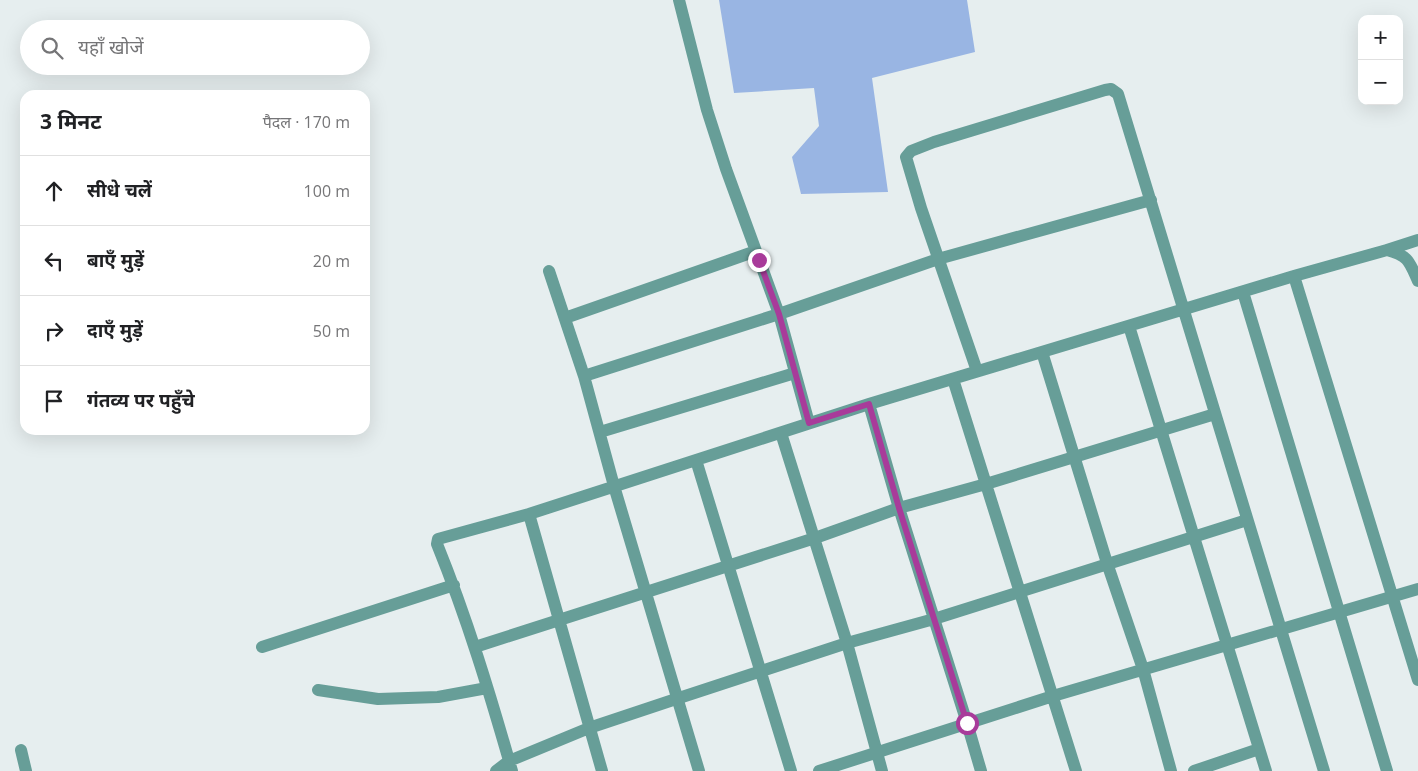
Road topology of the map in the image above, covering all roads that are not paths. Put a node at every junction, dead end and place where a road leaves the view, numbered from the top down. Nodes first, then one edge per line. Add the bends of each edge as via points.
1 (679, 0) edge
2 (1151, 200) junction
3 (1418, 240) edge
4 (1388, 250) junction
5 (756, 251) junction
6 (938, 259) junction
7 (549, 271) dead end
8 (1294, 276) junction
9 (1418, 281) edge
10 (1243, 292) junction
11 (1183, 310) junction
12 (779, 314) junction
13 (565, 318) junction
14 (1129, 326) junction
15 (1042, 352) junction
16 (977, 372) junction
17 (795, 374) junction
18 (584, 376) junction
19 (954, 379) junction
20 (869, 404) junction
21 (1215, 414) junction
22 (809, 423) junction
23 (1161, 431) junction
24 (600, 432) junction
25 (781, 432) junction
26 (1074, 456) junction
27 (696, 460) junction
28 (986, 484) junction
29 (614, 486) junction
30 (899, 508) junction
31 (529, 514) junction
32 (1247, 520) junction
33 (1193, 536) junction
34 (815, 538) junction
35 (1107, 563) junction
36 (729, 566) junction
37 (454, 585) junction
38 (1418, 589) edge
39 (1019, 591) junction
40 (645, 592) junction
41 (1393, 597) junction
42 (1339, 613) junction
43 (934, 619) junction
44 (559, 620) junction
45 (1280, 630) junction
46 (847, 643) junction
47 (1226, 644) junction
48 (262, 647) dead end
49 (475, 647) junction
50 (1143, 669) junction
51 (761, 672) junction
52 (1418, 680) edge
53 (487, 688) junction
54 (318, 690) dead end
55 (1053, 696) junction
56 (676, 699) junction
57 (967, 723) junction
58 (589, 728) junction
59 (1259, 749) junction
60 (21, 750) dead end
61 (876, 752) junction
62 (511, 766) edge
63 (26, 771) edge
64 (496, 771) edge
65 (602, 771) edge
66 (699, 771) edge
67 (791, 771) edge
68 (819, 771) edge
69 (882, 771) edge
70 (981, 771) edge
71 (1076, 771) edge
72 (1171, 771) edge
73 (1194, 771) edge
74 (1266, 771) edge
75 (1324, 771) edge
76 (1387, 771) edge

1 - 5 street via 707,110
2 - 6 street
2 - 6 street via 1118,94 1111,89 1104,90 911,150 906,157 907,164
2 - 11 street
3 - 4 street
4 - 8 street
4 - 9 street via 1403,254
5 - 12 street
5 - 13 street
6 - 12 street
6 - 16 street
7 - 13 street
8 - 10 street
8 - 41 street
10 - 11 street
10 - 42 street
11 - 14 street
11 - 21 street
12 - 17 street
12 - 18 street
13 - 18 street
14 - 15 street
14 - 23 street
15 - 16 street
15 - 26 street
16 - 19 street
17 - 22 street
17 - 24 street
18 - 24 street
19 - 20 street
19 - 28 street
20 - 22 street
20 - 30 street
21 - 23 street
21 - 32 street
22 - 25 street
23 - 26 street
23 - 33 street
24 - 29 street
25 - 27 street
25 - 34 street
26 - 28 street
26 - 35 street
27 - 29 street
27 - 36 street
28 - 30 street
28 - 39 street
29 - 31 street
29 - 40 street
30 - 34 street
30 - 43 street
31 - 37 street via 438,539 437,544
31 - 44 street
32 - 33 street
32 - 45 street
33 - 35 street
33 - 47 street
34 - 36 street
34 - 46 street
35 - 39 street
35 - 50 street
36 - 40 street
36 - 51 street
37 - 48 street
37 - 49 street
38 - 41 street
39 - 43 street
39 - 55 street
40 - 44 street
40 - 56 street
41 - 42 street
41 - 52 street
42 - 45 street
42 - 76 street
43 - 46 street
43 - 57 street
44 - 49 street
44 - 58 street
45 - 47 street
45 - 75 street
46 - 51 street
46 - 61 street
47 - 50 street
47 - 59 street
49 - 53 street
50 - 55 street
50 - 72 street
51 - 56 street
51 - 67 street
53 - 54 street via 438,697 378,698
53 - 62 street
55 - 57 street
55 - 71 street
56 - 58 street
56 - 66 street
57 - 61 street
57 - 70 street
58 - 62 street
58 - 65 street
59 - 73 street
59 - 74 street
60 - 63 street
61 - 68 street
61 - 69 street
62 - 64 street

